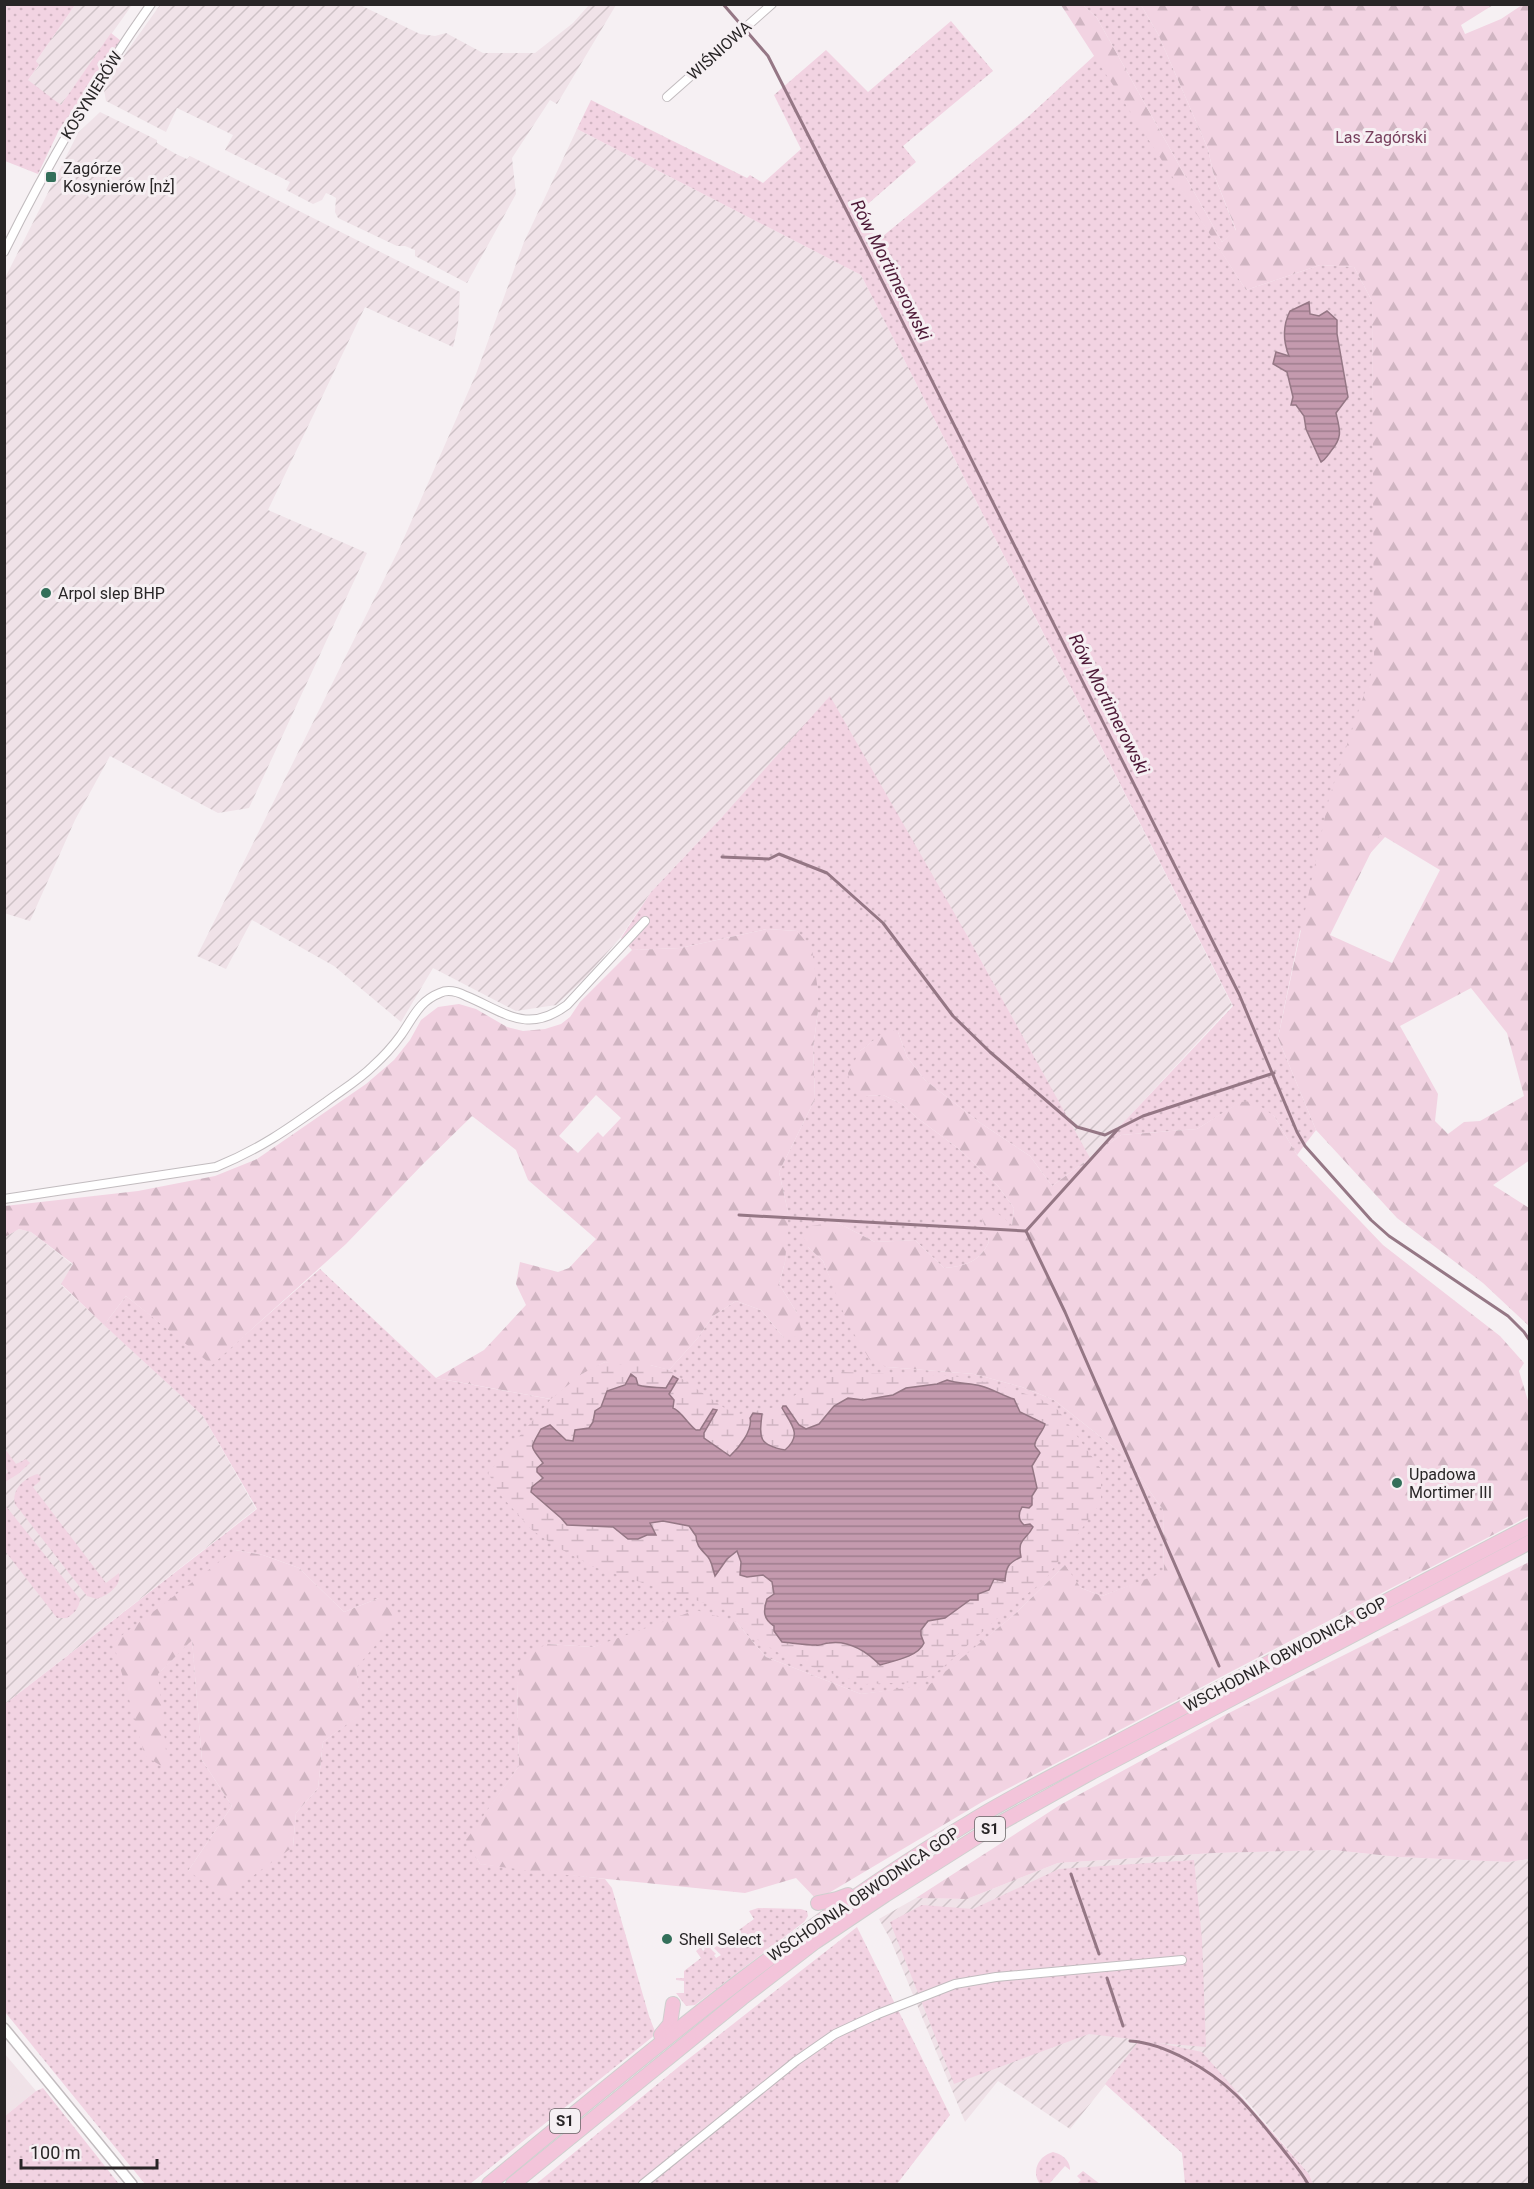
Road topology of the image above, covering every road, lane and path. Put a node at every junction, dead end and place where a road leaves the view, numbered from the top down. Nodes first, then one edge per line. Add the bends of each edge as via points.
1 (151, 4) edge
2 (772, 4) edge
3 (667, 97) dead end
4 (4, 252) edge
5 (645, 921) dead end
6 (4, 1199) edge
7 (1530, 1526) edge
8 (1530, 1542) edge
9 (1511, 1544) junction
10 (874, 1883) junction
11 (818, 1903) dead end
12 (1182, 1960) dead end
13 (673, 2004) dead end
14 (4, 2028) edge
15 (642, 2057) junction
16 (132, 2184) edge
17 (489, 2184) edge
18 (513, 2184) edge
19 (643, 2184) edge

1 - 4 street, KOSYNIERÓW via 70,126
2 - 3 street, WIŚNIOWA
5 - 6 street via 553,1016 513,1018 458,992 443,991 427,998 400,1037 358,1079 246,1155 207,1168
7 - 9 highway, WSCHODNIA OBWODNICA GOP / S1
8 - 9 highway, WSCHODNIA OBWODNICA GOP / S1
9 - 10 highway, WSCHODNIA OBWODNICA GOP / S1 via 1005,1802
9 - 18 highway, WSCHODNIA OBWODNICA GOP / S1 via 988,1830 885,1895 742,1998
10 - 11 highway
10 - 15 highway, WSCHODNIA OBWODNICA GOP / S1 via 801,1933
12 - 19 street via 955,1984 878,2014 805,2054
13 - 15 highway via 670,2024
14 - 16 street
15 - 17 highway, WSCHODNIA OBWODNICA GOP / S1

